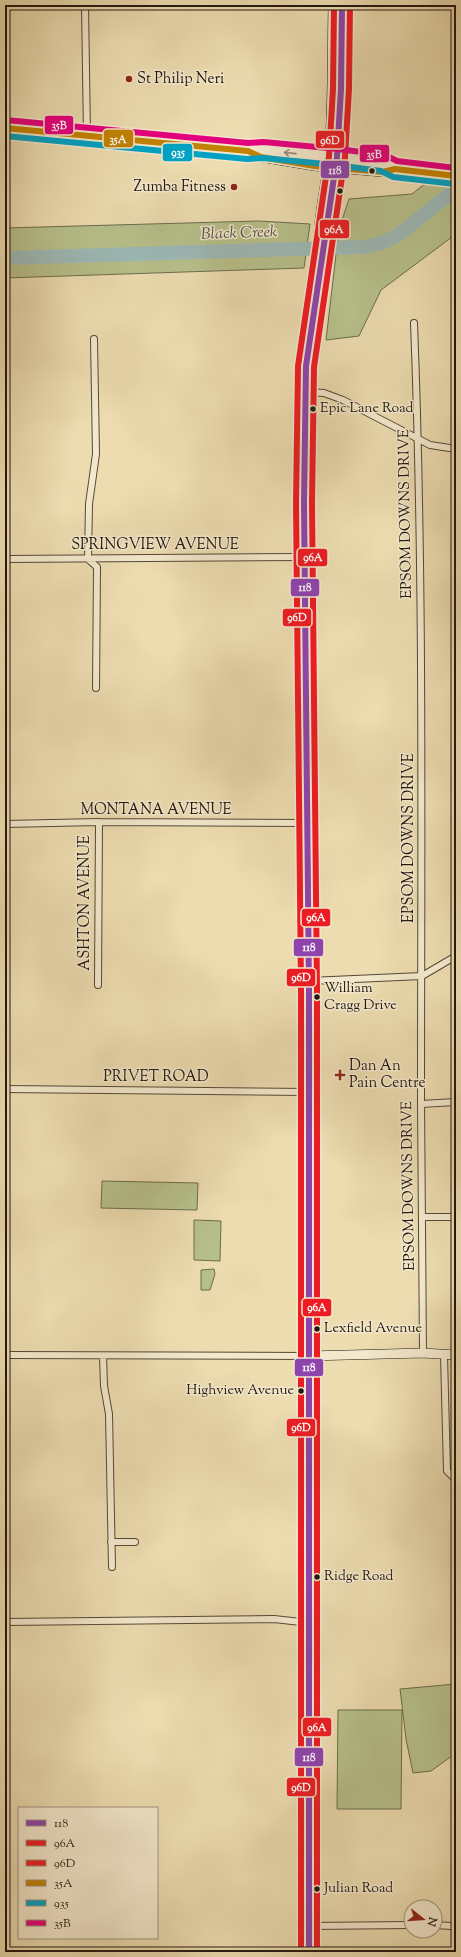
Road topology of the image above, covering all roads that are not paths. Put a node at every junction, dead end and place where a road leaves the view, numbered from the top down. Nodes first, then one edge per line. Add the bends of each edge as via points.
1 (85, 5) edge
2 (332, 5) edge
3 (342, 5) edge
4 (5, 128) edge
5 (87, 136) junction
6 (248, 151) junction
7 (333, 157) junction
8 (332, 167) junction
9 (395, 169) junction
10 (456, 176) edge
11 (414, 323) dead end
12 (94, 339) dead end
13 (306, 392) junction
14 (419, 440) junction
15 (456, 449) edge
16 (305, 558) junction
17 (5, 559) edge
18 (88, 559) junction
19 (96, 688) dead end
20 (99, 822) junction
21 (307, 823) junction
22 (5, 824) edge
23 (456, 956) edge
24 (422, 976) junction
25 (309, 981) junction
26 (98, 985) dead end
27 (5, 1089) edge
28 (308, 1092) junction
29 (456, 1102) edge
30 (421, 1104) junction
31 (423, 1217) junction
32 (456, 1217) edge
33 (423, 1353) junction
34 (5, 1355) edge
35 (444, 1355) junction
36 (456, 1355) edge
37 (103, 1356) junction
38 (309, 1356) junction
39 (456, 1480) edge
40 (111, 1542) junction
41 (134, 1542) dead end
42 (112, 1567) dead end
43 (5, 1622) edge
44 (310, 1623) junction
45 (403, 1925) edge
46 (309, 1926) junction
47 (443, 1926) edge
48 (454, 1927) edge
49 (309, 1952) edge

1 - 5 street
2 - 7 main road
3 - 7 main road via 341,89
4 - 5 main road
5 - 6 main road
7 -> 6 main road via 263,150
6 - 8 main road via 261,157
7 - 8 main road
7 - 9 main road via 383,163
8 - 9 main road via 383,172
8 - 13 main road via 318,253 319,272 306,366
9 - 10 main road
11 - 14 street, EPSOM DOWNS DRIVE
12 - 18 street via 96,454 89,504
13 - 14 street via 324,393 344,400
13 - 16 main road
14 - 15 street via 430,445
14 - 24 street, EPSOM DOWNS DRIVE
16 - 18 street, SPRINGVIEW AVENUE
16 - 21 main road
17 - 18 street, SPRINGVIEW AVENUE
18 - 19 street via 97,568
20 - 21 street, MONTANA AVENUE
20 - 22 street, MONTANA AVENUE
20 - 26 street, ASHTON AVENUE
21 - 25 main road
23 - 24 street
24 - 25 street
24 - 30 street, EPSOM DOWNS DRIVE
25 - 28 main road
27 - 28 street, PRIVET ROAD
28 - 38 main road
29 - 30 street
30 - 31 street, EPSOM DOWNS DRIVE
31 - 32 street
31 - 33 street, EPSOM DOWNS DRIVE
33 - 35 main road
33 - 38 main road
34 - 37 street
35 - 36 main road
35 - 39 street via 446,1462 447,1471
37 - 38 street
37 - 40 street via 104,1386 110,1414
38 - 44 main road
40 - 41 street
40 - 42 street
43 - 44 street via 274,1619
44 - 46 main road
45 - 46 street
46 - 49 main road
47 - 48 street

